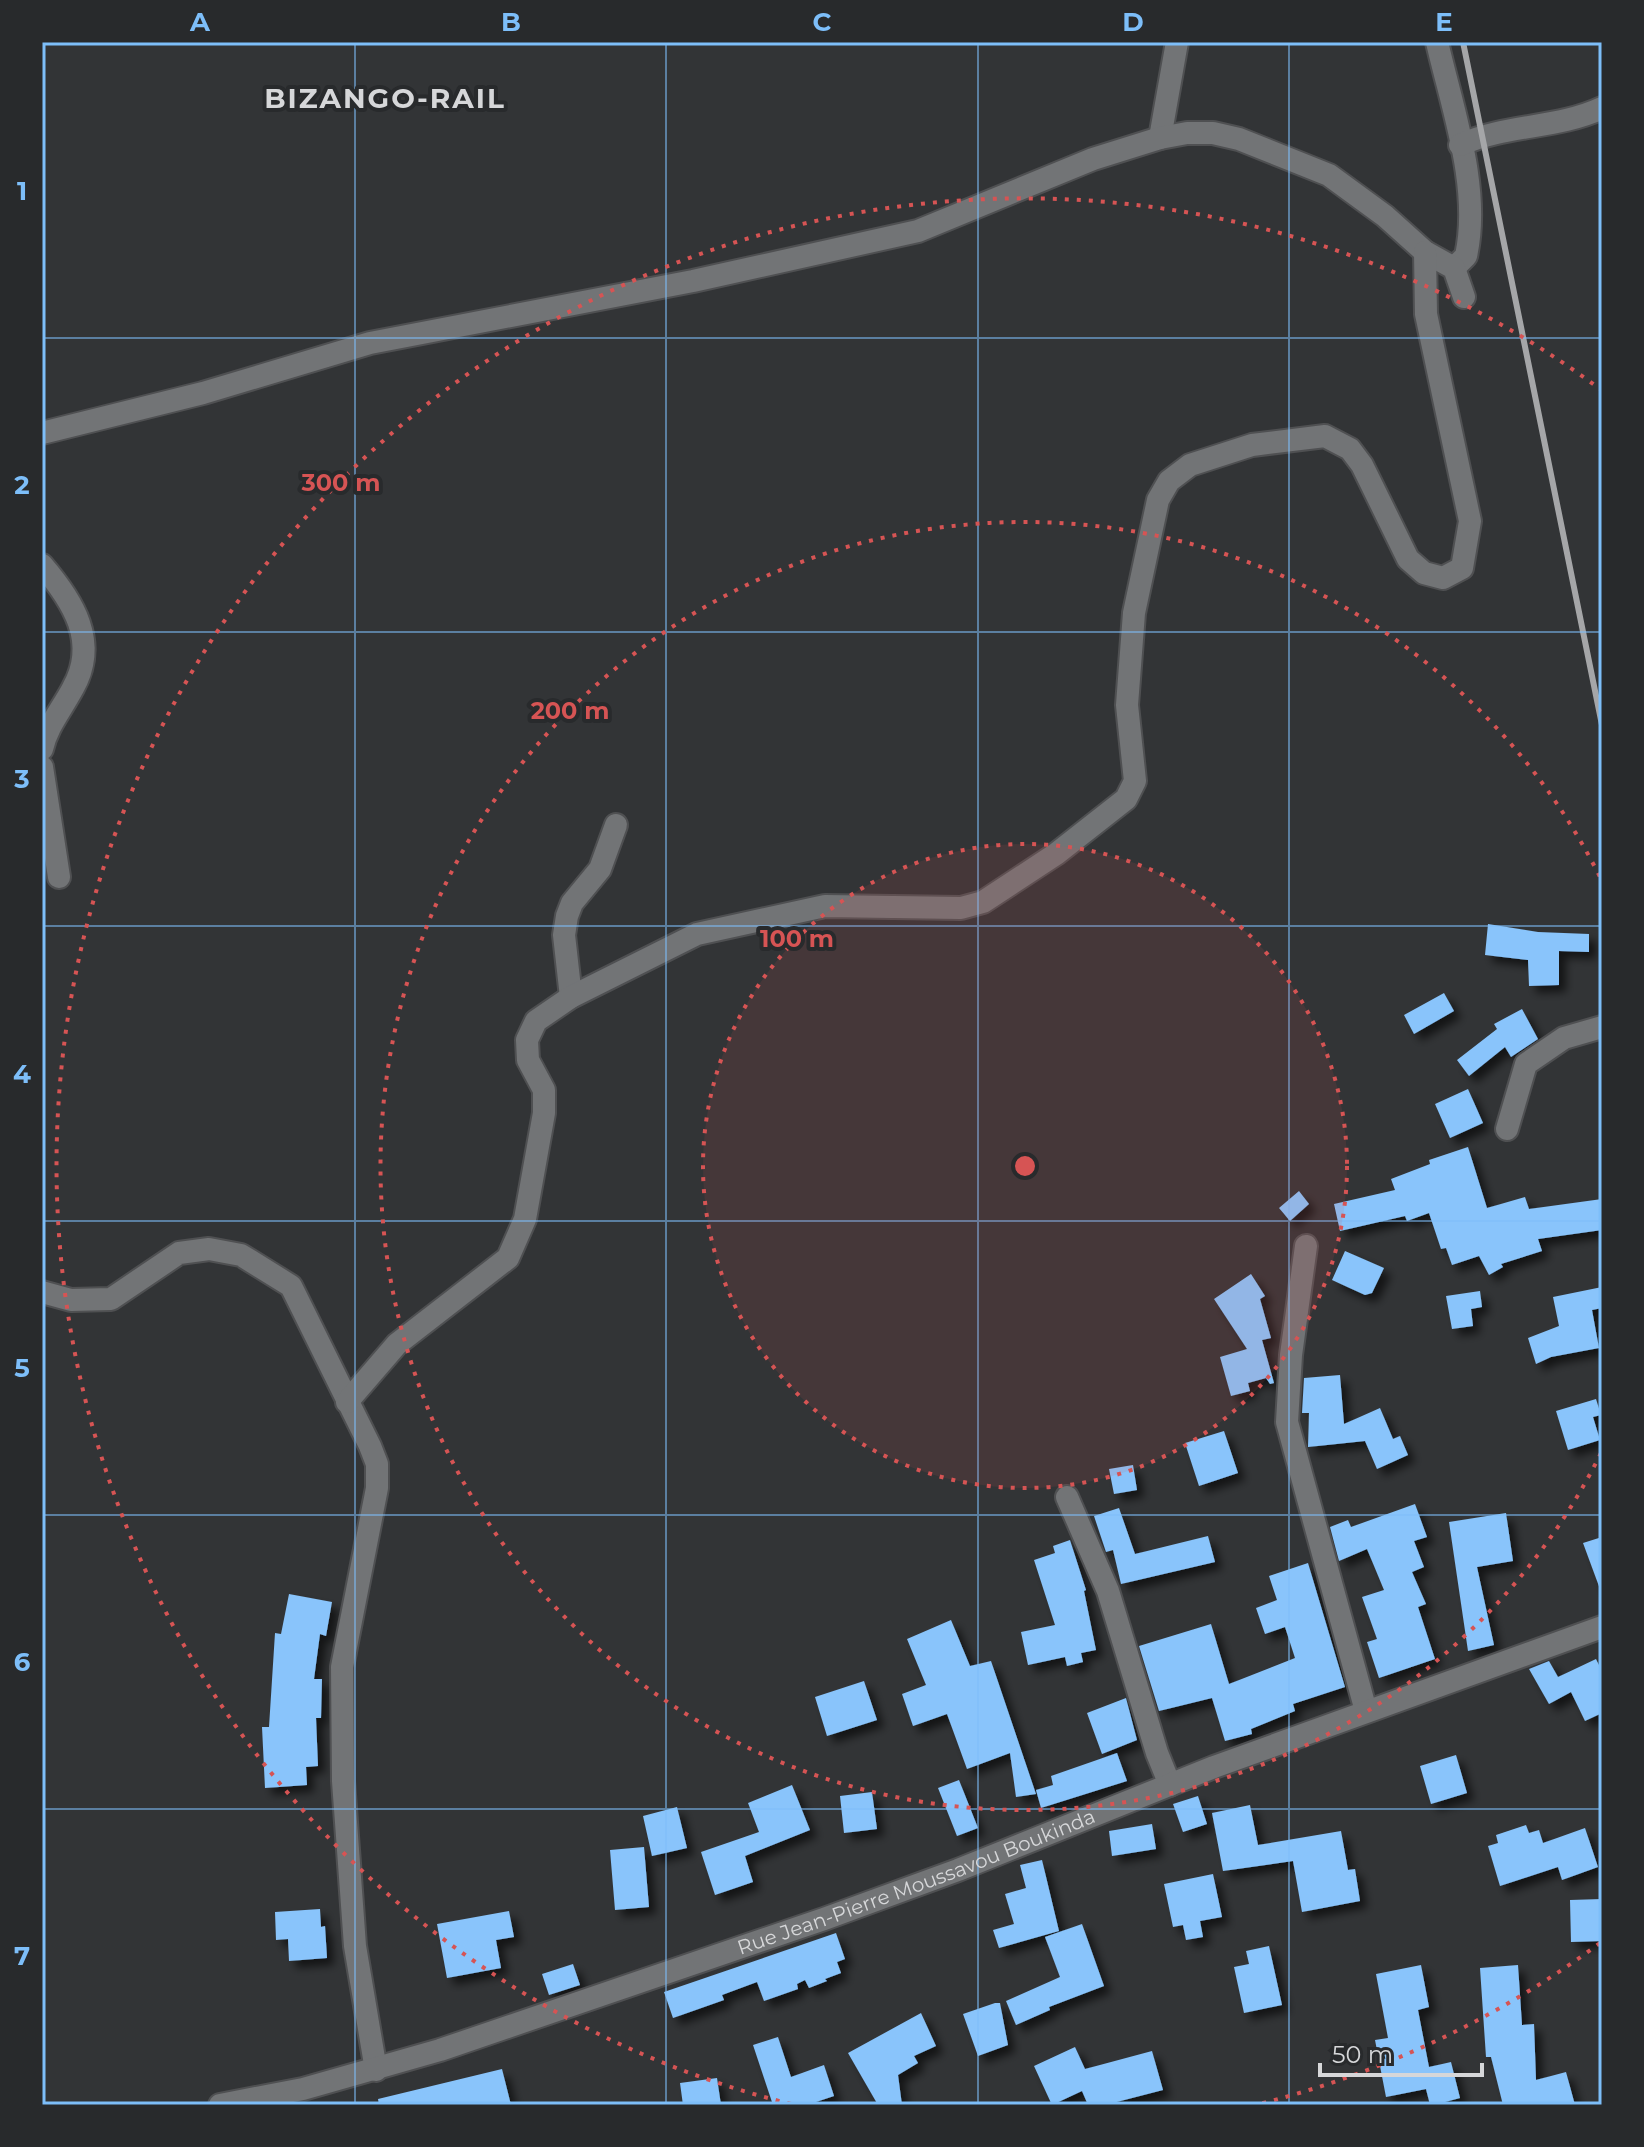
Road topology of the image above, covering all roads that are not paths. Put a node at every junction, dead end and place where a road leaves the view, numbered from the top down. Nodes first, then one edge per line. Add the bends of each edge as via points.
1 (1177, 42) edge
2 (1437, 42) edge
3 (1602, 108) edge
4 (1160, 138) junction
5 (1460, 145) junction
6 (1425, 252) junction
7 (1454, 268) junction
8 (1464, 297) dead end
9 (42, 433) edge
10 (42, 565) edge
11 (42, 749) edge
12 (42, 767) edge
13 (616, 825) dead end
14 (59, 877) dead end
15 (571, 997) junction
16 (1602, 1027) edge
17 (1507, 1129) dead end
18 (1306, 1246) dead end
19 (42, 1292) edge
20 (347, 1402) junction
21 (1067, 1497) dead end
22 (1602, 1627) edge
23 (1366, 1711) junction
24 (1170, 1785) junction
25 (376, 2070) junction
26 (220, 2105) edge

1 - 4 street
2 - 5 street
3 - 5 street via 1581,118 1501,129
4 - 6 street via 1213,133 1299,162 1349,188
4 - 9 street via 1056,173 918,231 370,343 203,393
5 - 7 street via 1469,239 1466,256
6 - 7 street
6 - 15 street via 1426,314 1470,521 1462,568 1443,578 1424,573 1408,559 1362,465 1350,449 1325,436 1252,445 1190,465 1169,481 1158,500 1134,613 1127,705 1135,781 1126,799 983,902 961,908 825,906 697,934
7 - 8 street
10 - 11 street via 76,612 84,634 84,659 75,686 45,733
12 - 14 street
13 - 15 street via 600,869 567,916
15 - 20 street via 536,1021 527,1040 528,1060 544,1090 544,1113 525,1219 508,1258 397,1344
16 - 17 street via 1564,1038 1526,1064
18 - 23 street via 1287,1422
19 - 20 street via 71,1300 111,1299 179,1253 209,1249 241,1255 291,1286
20 - 25 street via 377,1464 374,1510 342,1667 343,1781 355,1946
21 - 24 street via 1108,1591
22 - 23 street, Rue Jean-Pierre Moussavou Boukinda
23 - 24 street, Rue Jean-Pierre Moussavou Boukinda
24 - 25 street, Rue Jean-Pierre Moussavou Boukinda via 854,1909
25 - 26 street, Rue Jean-Pierre Moussavou Boukinda

